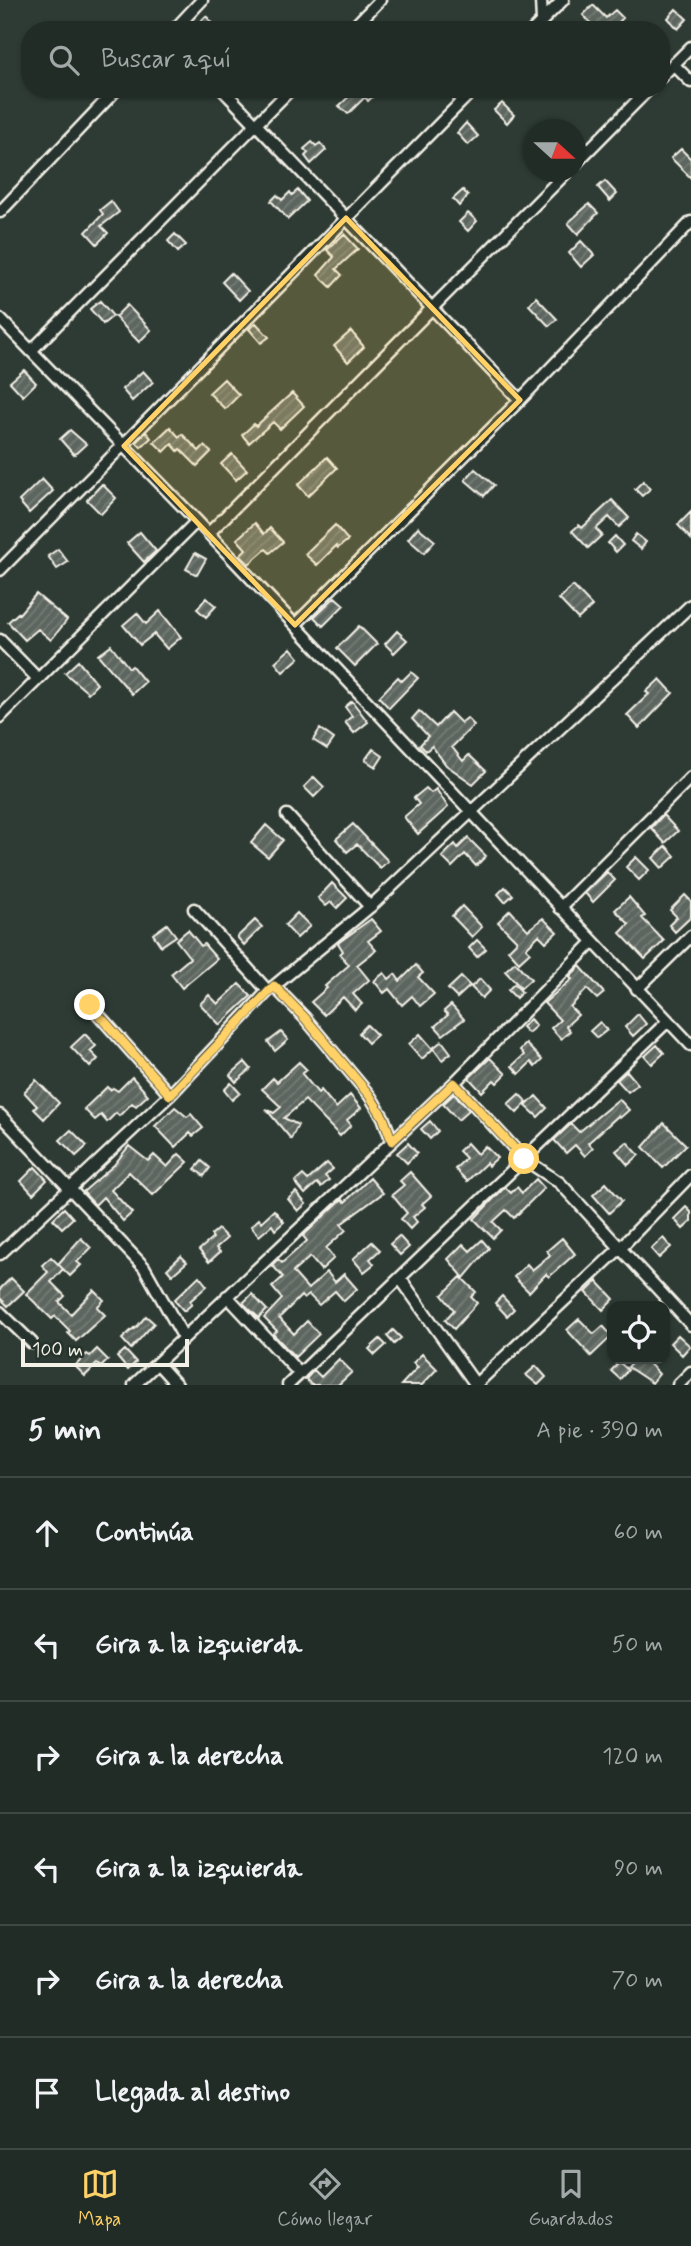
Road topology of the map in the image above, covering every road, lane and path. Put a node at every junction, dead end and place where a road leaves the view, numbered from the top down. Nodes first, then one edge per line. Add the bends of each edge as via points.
1 (202, 0) edge
2 (380, 0) edge
3 (541, 0) edge
4 (563, 0) edge
5 (182, 21) edge
6 (360, 21) edge
7 (542, 21) joint
8 (691, 47) edge
9 (673, 64) junction
10 (670, 67) edge
11 (691, 82) edge
12 (108, 98) edge
13 (230, 98) edge
14 (282, 98) edge
15 (465, 98) edge
16 (640, 98) edge
17 (256, 125) junction
18 (586, 153) edge
19 (557, 182) edge
20 (0, 212) edge
21 (346, 218) junction
22 (691, 222) edge
23 (432, 308) junction
24 (1, 320) edge
25 (31, 351) junction
26 (520, 400) junction
27 (124, 446) junction
28 (197, 521) junction
29 (209, 533) junction
30 (0, 570) edge
31 (691, 605) edge
32 (295, 625) junction
33 (0, 640) edge
34 (38, 679) junction
35 (0, 717) edge
36 (691, 777) edge
37 (471, 813) junction
38 (287, 815) dead end
39 (370, 907) junction
40 (560, 908) junction
41 (194, 909) dead end
42 (691, 936) edge
43 (593, 943) junction
44 (271, 988) junction
45 (637, 989) junction
46 (90, 1005) dead end
47 (668, 1021) junction
48 (691, 1045) edge
49 (454, 1083) junction
50 (170, 1095) junction
51 (0, 1115) edge
52 (392, 1141) junction
53 (524, 1159) junction
54 (691, 1175) edge
55 (69, 1190) junction
56 (619, 1248) junction
57 (0, 1254) edge
58 (400, 1278) junction
59 (227, 1296) junction
60 (0, 1312) edge
61 (691, 1325) edge
62 (184, 1338) junction
63 (32, 1343) dead end
64 (157, 1363) junction
65 (691, 1372) edge
66 (300, 1374) junction
67 (134, 1385) edge
68 (177, 1385) edge
69 (288, 1385) edge
70 (476, 1385) edge
71 (678, 1385) edge

1 - 5 street
2 - 6 street
3 - 7 street
4 - 7 street
8 - 9 street
9 - 10 street
9 - 11 street
12 - 20 street
13 - 17 street
14 - 17 street
15 - 21 street
16 - 18 street
17 - 21 street
17 - 25 street
19 - 23 street
21 - 23 street
21 - 27 street
22 - 26 street
23 - 26 street
23 - 29 street
24 - 25 street
25 - 27 street
26 - 32 street
27 - 28 street
27 - 30 street
28 - 29 street
28 - 34 street
29 - 32 street
31 - 37 street
32 - 37 street
33 - 34 street
34 - 35 street
36 - 40 street
37 - 39 street
37 - 40 street
38 - 39 street
39 - 44 street
40 - 43 street
41 - 44 street
42 - 45 street
43 - 45 street
43 - 49 street
44 - 50 street
44 - 52 street via 305,1018 370,1096
45 - 47 street
46 - 50 street
47 - 48 street
47 - 53 street
49 - 52 street
49 - 53 street
50 - 55 street
51 - 55 street
52 - 59 street
53 - 56 street via 560,1183
53 - 58 street
54 - 56 street
55 - 57 street
55 - 62 street via 144,1267
56 - 61 street
56 - 70 street
58 - 66 street
58 - 70 street
59 - 62 street
59 - 66 street
60 - 63 street
62 - 64 street
64 - 67 street
64 - 68 street
65 - 71 street
66 - 69 street

